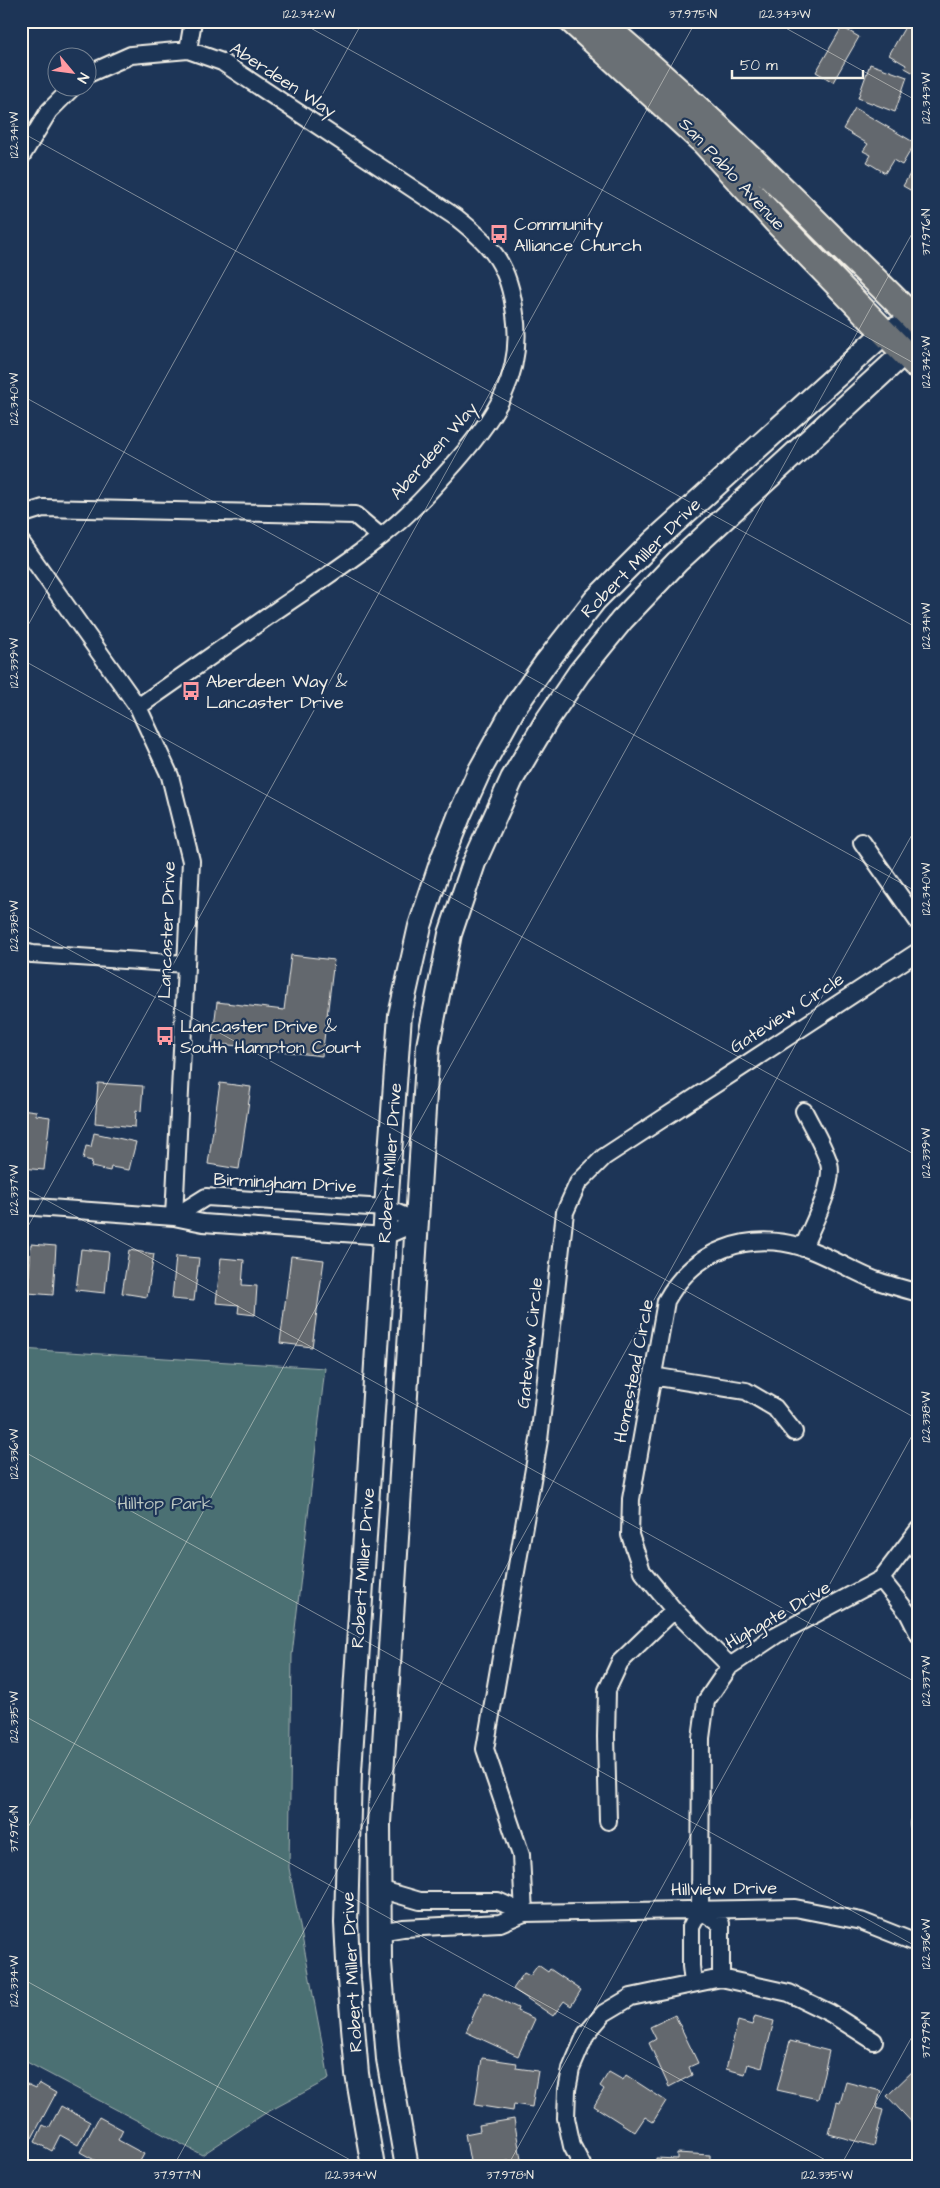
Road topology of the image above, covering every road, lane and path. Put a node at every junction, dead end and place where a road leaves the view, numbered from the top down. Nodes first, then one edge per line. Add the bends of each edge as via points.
1 (193, 21) edge
2 (572, 21) edge
3 (599, 21) edge
4 (188, 50) junction
5 (98, 70) edge
6 (62, 98) edge
7 (21, 157) edge
8 (917, 323) edge
9 (884, 333) junction
10 (911, 360) edge
11 (21, 515) edge
12 (381, 537) junction
13 (21, 542) edge
14 (138, 707) junction
15 (862, 842) dead end
16 (919, 923) edge
17 (21, 951) edge
18 (919, 951) edge
19 (186, 964) junction
20 (804, 1111) dead end
21 (21, 1206) edge
22 (386, 1208) junction
23 (174, 1217) junction
24 (418, 1222) junction
25 (384, 1236) junction
26 (803, 1248) junction
27 (919, 1293) edge
28 (652, 1376) junction
29 (794, 1432) dead end
30 (919, 1529) edge
31 (881, 1580) junction
32 (674, 1610) junction
33 (919, 1635) edge
34 (730, 1666) junction
35 (608, 1821) dead end
36 (379, 1889) junction
37 (700, 1910) junction
38 (524, 1913) junction
39 (379, 1932) junction
40 (919, 1944) edge
41 (721, 1978) junction
42 (694, 1983) junction
43 (874, 2041) dead end
44 (373, 2167) edge
45 (407, 2167) edge
46 (583, 2167) edge

1 - 4 street
2 - 9 main road, San Pablo Avenue via 704,142
3 - 8 main road, San Pablo Avenue via 719,127
4 - 5 street via 131,55
4 - 12 street, Aberdeen Way via 222,62 457,218 487,244 504,269 512,291 518,341 516,361 501,402 437,484
6 - 7 street via 49,111
8 - 9 main road
8 - 10 main road
9 - 10 main road, San Pablo Avenue
9 - 22 main road, Robert Miller Drive via 652,543 595,600 515,707 460,814 420,926 400,1015
10 - 24 main road, Robert Miller Drive via 677,562 622,620 579,673 512,779 474,863 450,934 428,1046
11 - 12 street via 43,508 355,515
12 - 14 street, Aberdeen Way
13 - 14 street, Lancaster Drive
14 - 19 street, Lancaster Drive via 170,776 191,861
15 - 16 street
17 - 19 street
18 - 38 street, Gateview Circle via 604,1156 578,1183 565,1212 539,1440 485,1749 521,1855
19 - 23 street, Lancaster Drive
20 - 26 street via 829,1164 829,1178
21 - 23 street
22 - 23 street, Birmingham Drive via 206,1198
22 - 24 street, Birmingham Drive
22 - 25 main road, Robert Miller Drive
23 - 25 street via 203,1223
24 - 25 street
24 - 36 main road, Robert Miller Drive via 379,1823
25 - 44 main road, Robert Miller Drive via 350,1771 346,1923 357,2074
26 - 27 street, Homestead Circle via 876,1280
26 - 28 street, Homestead Circle via 752,1241 718,1250 692,1268 675,1284 666,1301
28 - 29 street via 746,1391 774,1408
28 - 32 street, Homestead Circle via 631,1499 630,1535 642,1571
30 - 31 street, Highgate Drive
31 - 33 street via 908,1613
31 - 34 street, Highgate Drive via 776,1634
32 - 34 street, Homestead Circle
32 - 35 street via 620,1662 607,1690
34 - 37 street, Highgate Drive via 706,1701 701,1738
36 - 38 street via 420,1901 498,1901
36 - 39 main road, Robert Miller Drive
37 - 38 street, Hillview Drive
37 - 40 street, Hillview Drive via 795,1908 861,1921
37 - 41 street via 720,1924
37 - 42 street via 691,1927 690,1966
38 - 39 street via 500,1923
39 - 45 main road, Robert Miller Drive via 388,2059
41 - 42 street
41 - 43 street via 789,1993
42 - 46 street via 631,1997 604,2013 586,2034 571,2069 566,2118 572,2146

